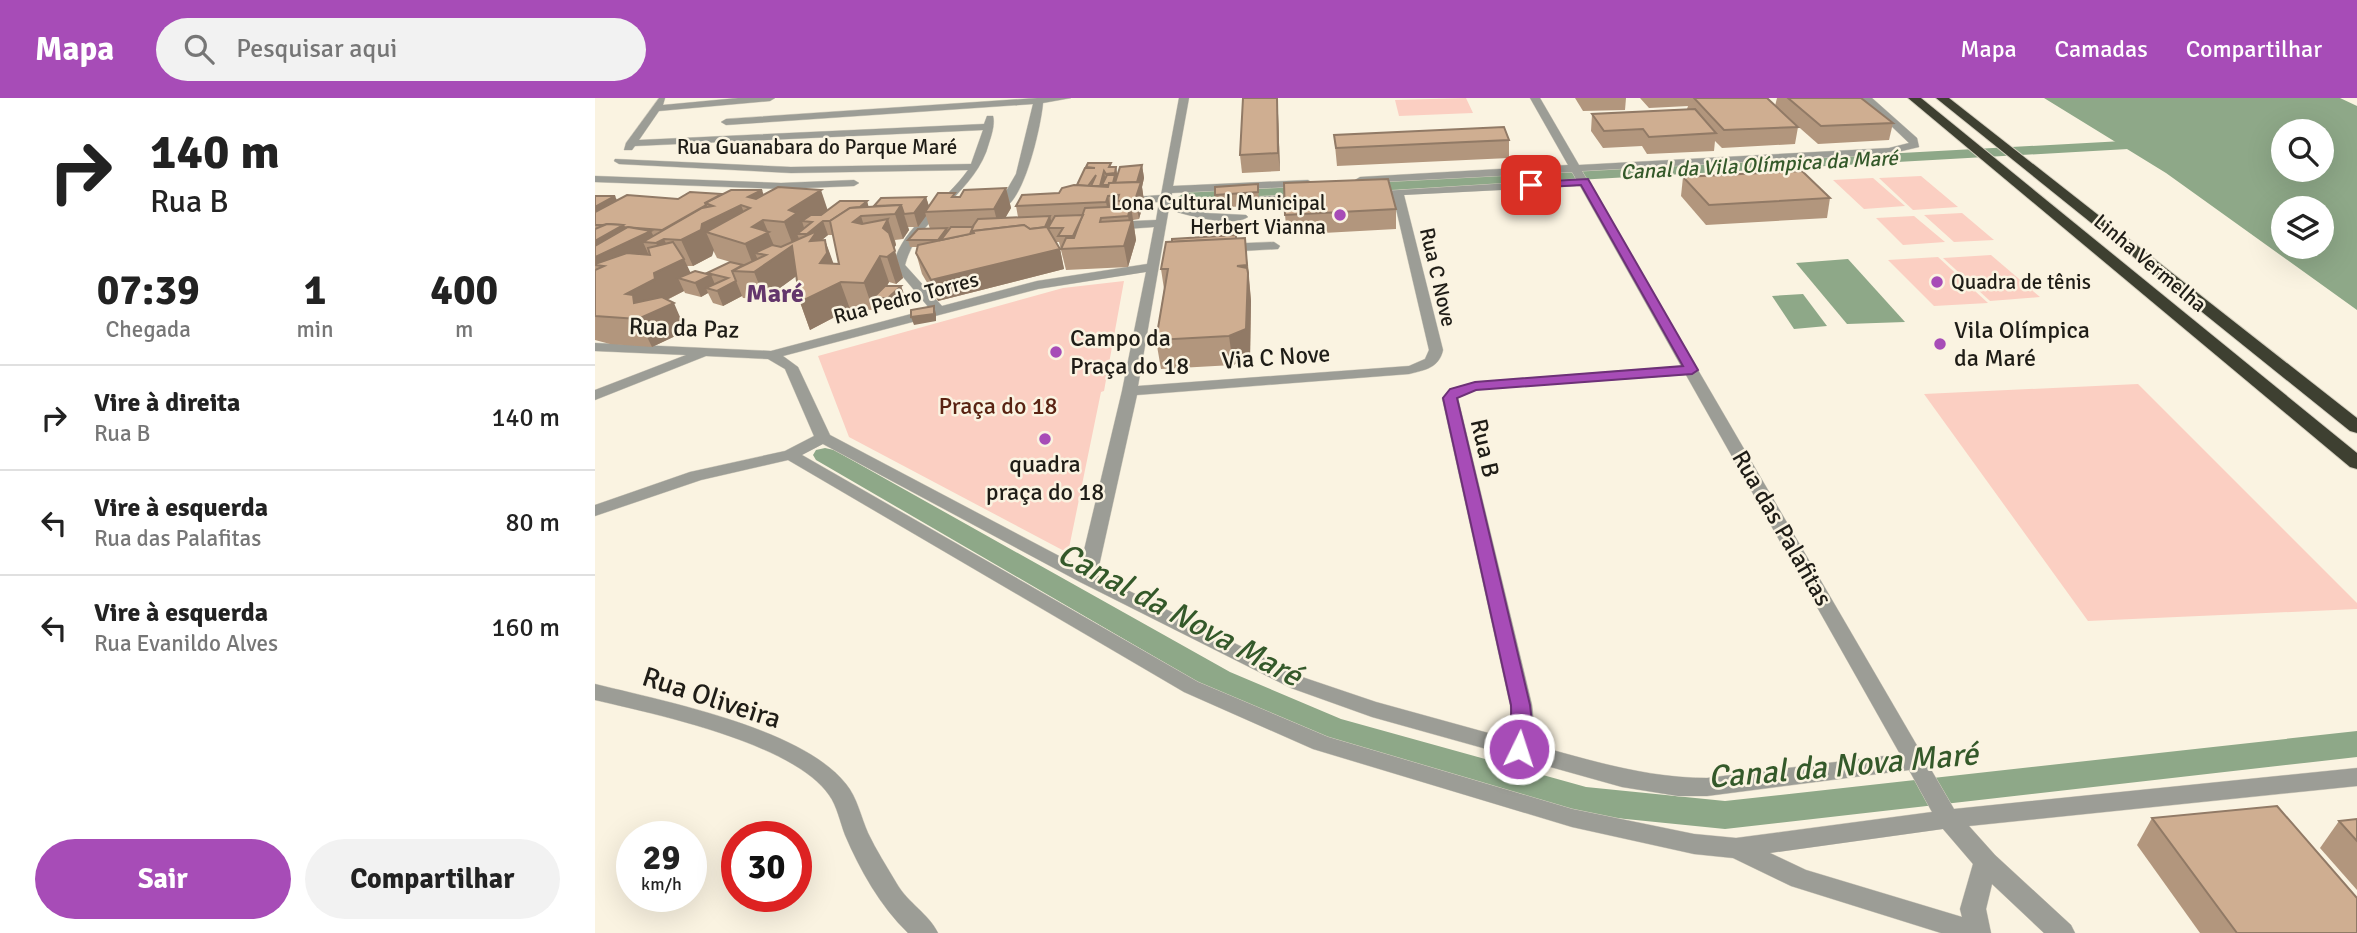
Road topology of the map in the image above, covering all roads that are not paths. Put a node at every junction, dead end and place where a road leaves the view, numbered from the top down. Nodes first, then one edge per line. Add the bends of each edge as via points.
1 (664, 98) edge
2 (770, 98) edge
3 (1066, 98) edge
4 (1184, 98) edge
5 (1535, 98) edge
6 (1867, 98) edge
7 (1915, 98) edge
8 (1942, 98) edge
9 (1038, 101) junction
10 (992, 102) edge
11 (657, 108) junction
12 (736, 111) dead end
13 (726, 122) junction
14 (686, 126) dead end
15 (988, 127) junction
16 (714, 140) junction
17 (674, 141) junction
18 (631, 144) junction
19 (619, 161) junction
20 (973, 167) junction
21 (1580, 175) junction
22 (597, 179) edge
23 (1345, 181) edge
24 (853, 183) dead end
25 (1318, 183) edge
26 (1398, 192) junction
27 (1371, 194) edge
28 (1315, 197) edge
29 (1166, 198) junction
30 (1102, 201) edge
31 (1021, 204) edge
32 (965, 206) edge
33 (926, 207) edge
34 (940, 207) junction
35 (1243, 217) dead end
36 (1159, 223) junction
37 (1105, 226) edge
38 (929, 234) edge
39 (916, 235) junction
40 (1274, 246) dead end
41 (1208, 249) edge
42 (1159, 256) junction
43 (939, 311) junction
44 (595, 347) edge
45 (709, 351) junction
46 (771, 355) junction
47 (1424, 366) joint
48 (1692, 370) junction
49 (1130, 391) junction
50 (595, 395) edge
51 (2299, 416) junction
52 (2357, 427) edge
53 (823, 438) junction
54 (790, 455) junction
55 (2357, 463) edge
56 (2357, 471) edge
57 (595, 511) edge
58 (1087, 578) junction
59 (599, 695) edge
60 (1519, 749) junction
61 (1919, 768) junction
62 (2357, 777) edge
63 (1944, 811) junction
64 (1736, 848) junction
65 (1986, 862) junction
66 (925, 933) edge
67 (1977, 933) edge
68 (2062, 933) edge

1 - 11 street
2 - 11 street
3 - 9 street
4 - 29 street
5 - 21 street, Rua das Palafitas
6 - 21 street via 1915,145 1889,151
7 - 51 highway, Linha Vermelha
8 - 52 highway, Linha Vermelha
9 - 10 street
9 - 31 street via 1021,174 997,205
10 - 13 street
10 - 15 street
11 - 18 street
12 - 13 street
13 - 16 street
14 - 17 street
15 - 16 street
15 - 20 street
16 - 17 street
17 - 18 street
18 - 19 street
19 - 20 street, Rua Guanabara do Parque Maré via 791,170
19 - 22 street
20 - 34 street
21 - 23 street
21 - 26 street
21 - 48 street, Rua das Palafitas
22 - 24 street via 781,186
25 - 29 street
26 - 27 street
26 - 47 street, Rua C Nove via 1436,350 1434,360
28 - 29 street
29 - 30 street
29 - 35 street via 1205,216
29 - 36 street
32 - 34 street
33 - 34 street
34 - 39 street
36 - 37 street
36 - 42 street
38 - 39 street
39 - 43 street via 899,265
40 - 41 street
42 - 43 street, Rua Pedro Torres
42 - 49 street
43 - 46 street, Rua Pedro Torres
44 - 45 street, Rua da Paz
45 - 46 street, Rua da Paz
45 - 50 street
46 - 53 street via 791,367
47 - 49 street, Via C Nove
48 - 60 street, Rua B via 1475,386 1450,398 1521,705
48 - 61 street, Rua das Palafitas
49 - 58 street
51 - 55 highway, Linha Vermelha
51 - 56 highway
53 - 54 street
53 - 58 street
54 - 57 street via 696,476
54 - 64 street via 1191,687 1321,743 1572,818 1694,844
58 - 60 street via 1298,683
59 - 66 street, Rua Oliveira via 734,729 823,773 840,792 858,837 895,904
60 - 61 street via 1622,778 1678,787
61 - 63 street, Rua das Palafitas
62 - 63 street
63 - 64 street
63 - 65 street, Rua das Palafitas
64 - 67 street via 1800,878
65 - 67 street via 1973,909
65 - 68 street, Rua das Palafitas

